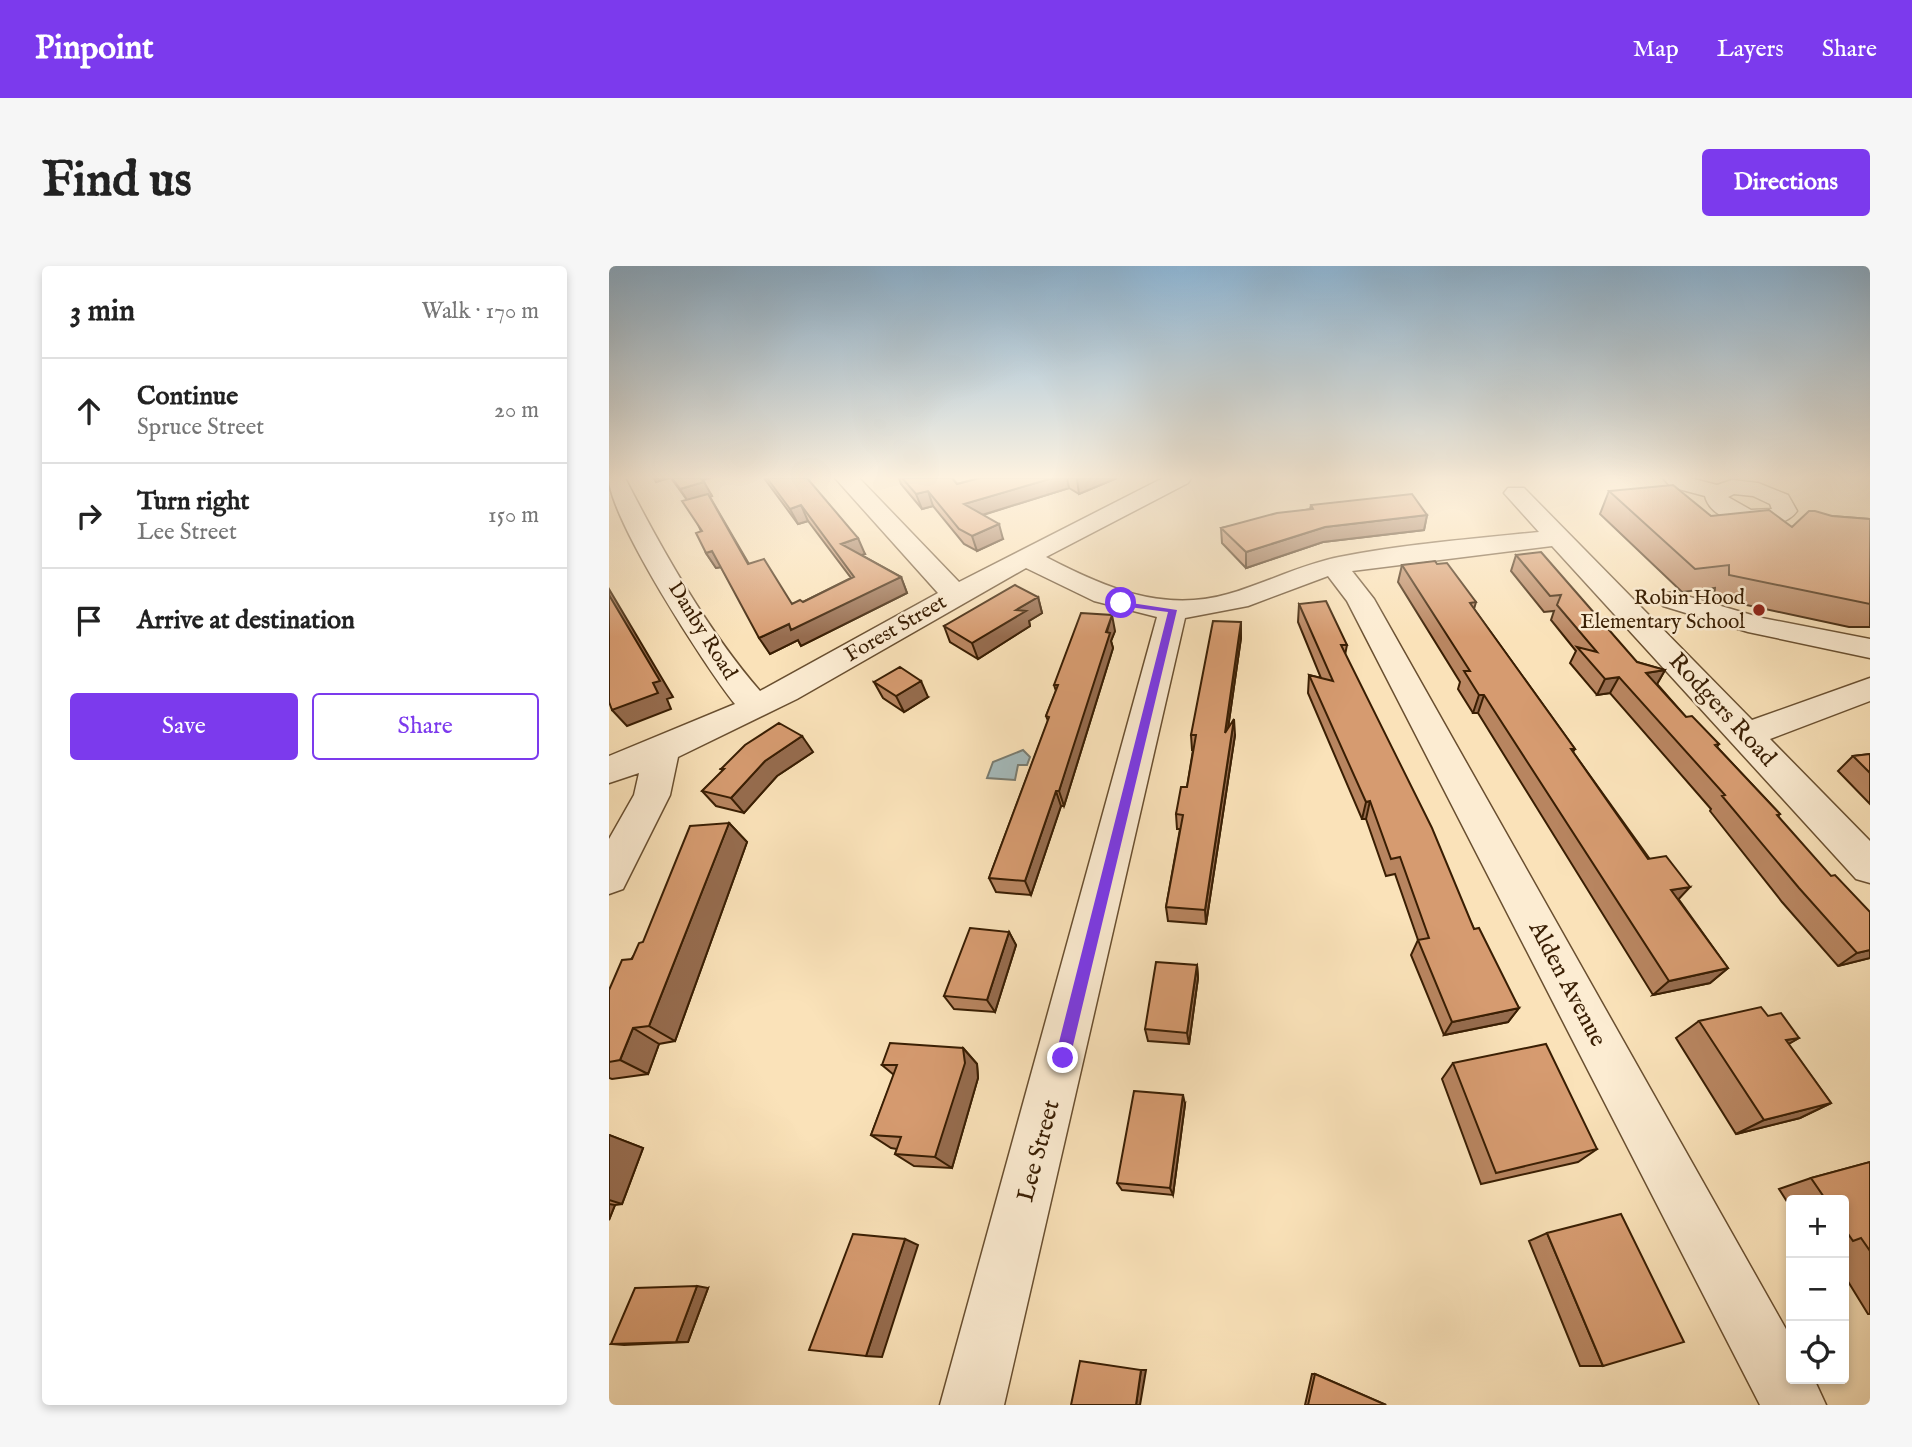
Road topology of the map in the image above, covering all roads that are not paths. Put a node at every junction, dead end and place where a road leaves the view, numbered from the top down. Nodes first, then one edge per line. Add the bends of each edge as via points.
1 (640, 531) edge
2 (894, 531) edge
3 (1078, 531) edge
4 (1553, 531) edge
5 (1560, 538) junction
6 (1027, 558) junction
7 (1334, 566) junction
8 (957, 594) junction
9 (1673, 600) dead end
10 (1173, 610) junction
11 (1870, 649) edge
12 (1870, 689) edge
13 (755, 707) junction
14 (1746, 735) junction
15 (662, 751) junction
16 (609, 770) edge
17 (1870, 867) edge
18 (609, 877) edge
19 (972, 1405) edge
20 (1794, 1405) edge

1 - 13 street, Danby Road via 730,677
2 - 8 street via 941,583
3 - 6 street, Forest Street
4 - 5 street, Rodgers Road
5 - 7 street
5 - 14 street, Rodgers Road
6 - 8 street, Forest Street
6 - 10 street via 1121,603
7 - 10 street via 1231,602
7 - 20 street, Alden Avenue via 1360,599
8 - 13 street, Forest Street
9 - 11 street via 1758,626
10 - 19 street, Lee Street
12 - 14 street
13 - 15 street, Forest Street
14 - 17 street, Rodgers Road
15 - 16 street, Forest Street
15 - 18 street via 650,800

